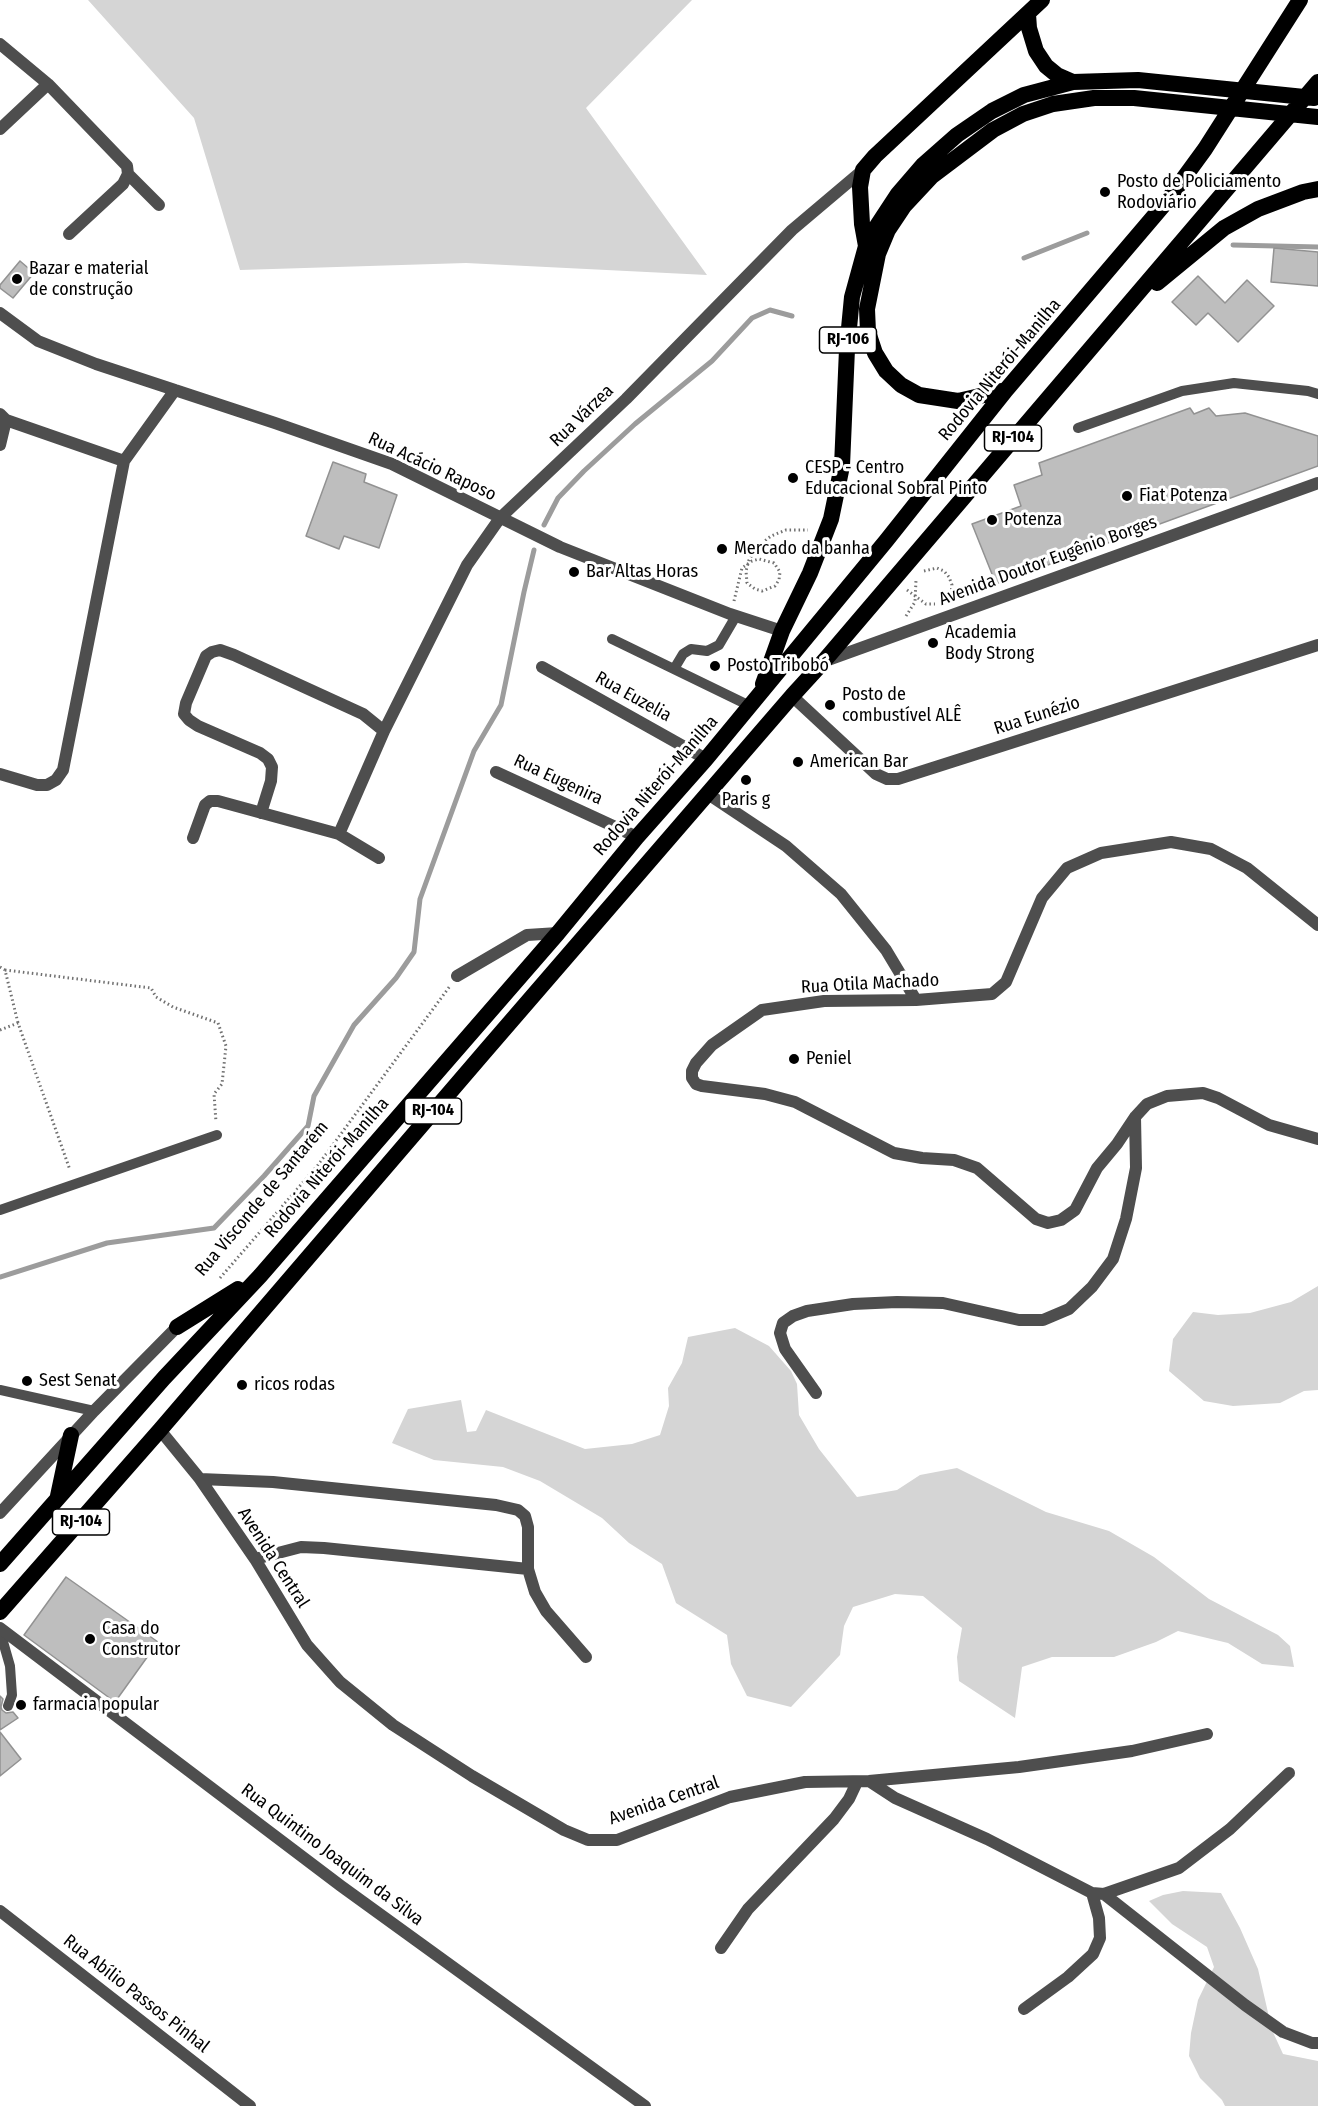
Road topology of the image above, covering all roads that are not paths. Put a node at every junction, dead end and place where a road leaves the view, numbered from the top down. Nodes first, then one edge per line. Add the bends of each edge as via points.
1 (1042, 0) edge
2 (1296, 4) edge
3 (1028, 14) junction
4 (0, 44) edge
5 (1073, 82) junction
6 (1318, 82) edge
7 (48, 84) junction
8 (1318, 98) edge
9 (1318, 117) edge
10 (0, 129) edge
11 (863, 170) junction
12 (128, 174) junction
13 (1318, 189) edge
14 (159, 205) dead end
15 (69, 234) dead end
16 (866, 246) junction
17 (1124, 310) junction
18 (0, 313) edge
19 (175, 390) junction
20 (1006, 390) junction
21 (1318, 394) edge
22 (3, 417) edge
23 (1078, 428) dead end
24 (0, 445) edge
25 (124, 461) junction
26 (1318, 483) edge
27 (500, 518) junction
28 (733, 615) junction
29 (782, 631) junction
30 (612, 639) dead end
31 (1318, 645) edge
32 (824, 661) junction
33 (542, 667) dead end
34 (674, 669) junction
35 (792, 696) junction
36 (755, 700) junction
37 (384, 731) junction
38 (706, 759) junction
39 (496, 771) dead end
40 (0, 774) edge
41 (708, 794) junction
42 (261, 813) junction
43 (339, 834) junction
44 (193, 837) dead end
45 (637, 837) junction
46 (379, 858) dead end
47 (1318, 925) edge
48 (558, 933) junction
49 (457, 976) road end
50 (916, 1000) junction
51 (1135, 1117) junction
52 (217, 1134) road end
53 (1318, 1139) edge
54 (0, 1210) edge
55 (260, 1276) junction
56 (177, 1327) joint
57 (0, 1390) edge
58 (816, 1393) dead end
59 (94, 1411) junction
60 (160, 1430) junction
61 (71, 1435) junction
62 (200, 1479) junction
63 (58, 1496) junction
64 (0, 1513) edge
65 (255, 1559) junction
66 (0, 1564) edge
67 (528, 1569) junction
68 (0, 1612) edge
69 (0, 1630) edge
70 (586, 1657) dead end
71 (8, 1706) dead end
72 (1207, 1734) dead end
73 (1289, 1773) dead end
74 (863, 1781) junction
75 (1098, 1894) junction
76 (0, 1911) edge
77 (721, 1948) dead end
78 (1024, 2009) dead end
79 (1318, 2043) edge
80 (250, 2106) edge
81 (645, 2106) edge

1 - 3 highway
2 - 20 highway, Rodovia Niterói-Manilha / RJ-104 via 1205,149 1167,201
3 - 5 highway via 1036,51 1046,66
3 - 11 highway
4 - 7 street
5 - 8 highway, RJ-106 via 1138,80
5 - 16 highway, RJ-106 via 1024,95 957,135 898,194
6 - 17 highway, RJ-104
7 - 10 street
7 - 12 street via 119,157
9 - 20 highway, RJ-106 via 1134,98 1053,104 993,130 933,176 904,206 878,254 867,309 868,332 875,353 886,371 919,395 958,401
11 - 16 highway via 860,187
11 - 27 street, Rua Várzea via 792,230 626,399
12 - 14 street
12 - 15 street via 123,184
13 - 17 highway via 1258,209 1224,228
16 - 29 highway, RJ-106 via 852,297 842,466 831,519
17 - 32 highway, RJ-104
18 - 19 street, Rua Acácio Raposo via 38,341
19 - 25 street
19 - 27 street, Rua Acácio Raposo via 392,464
20 - 36 highway, Rodovia Niterói-Manilha / RJ-104
21 - 23 lane via 1234,383 1182,391
22 - 24 street
22 - 25 street
25 - 40 street via 63,770 57,780 47,785
26 - 32 street, Avenida Doutor Eugênio Borges
27 - 28 street, Rua Acácio Raposo via 560,547
27 - 37 street, Rua Várzea via 467,565
28 - 29 street, Rua Acácio Raposo
28 - 34 lane via 719,645 707,651 691,649
29 - 36 highway, RJ-106
30 - 34 lane
31 - 35 street, Rua Eunézio via 898,779 876,774
32 - 35 highway, RJ-104
33 - 38 street, Rua Euzelia
34 - 36 lane
35 - 41 highway, RJ-104
36 - 38 highway, Rodovia Niterói-Manilha / RJ-104
37 - 42 street via 363,714 234,655 220,650 212,652 206,656 184,714 198,726 268,759 271,781
37 - 43 street, Rua Várzea
38 - 45 highway, Rodovia Niterói-Manilha / RJ-104
39 - 45 street, Rua Eugenira
41 - 50 street via 786,846 841,894 885,950
41 - 60 highway, RJ-104
42 - 43 street
42 - 44 street via 210,801
43 - 46 street
45 - 48 highway, Rodovia Niterói-Manilha / RJ-104
47 - 50 street, Rua Otila Machado via 1246,868 1211,849 1171,842 1101,853 1067,868 1042,898 1006,982 992,994
48 - 49 street via 527,935
48 - 55 highway, Rodovia Niterói-Manilha / RJ-104
50 - 51 street, Rua Otila Machado via 824,1001 762,1010 712,1045 696,1063 692,1078 702,1086 795,1101 894,1153 954,1160 977,1168 1036,1219 1048,1223 1075,1210 1097,1168
51 - 53 street, Rua Otila Machado via 1147,1104 1167,1096 1203,1093 1269,1125
51 - 58 street via 1136,1167 1113,1259 1069,1309 1043,1320 1019,1320 943,1303 897,1302 807,1311 783,1323 780,1332 785,1349
52 - 54 lane
55 - 56 highway
55 - 63 highway, Rodovia Niterói-Manilha / RJ-104
56 - 59 street
57 - 59 lane
59 - 61 street
60 - 62 street, Avenida Central
60 - 68 highway, RJ-104
61 - 63 highway
61 - 64 street
62 - 65 street, Avenida Central
62 - 67 street via 273,1482 518,1510 528,1527
63 - 66 highway, Rodovia Niterói-Manilha / RJ-104
65 - 67 street via 301,1547
65 - 74 street, Avenida Central via 308,1645 340,1682 393,1725 472,1776 588,1840 617,1840 730,1797 805,1782
67 - 70 street via 546,1611
69 - 71 lane via 10,1666 12,1695
69 - 81 street, Rua Quintino Joaquim da Silva via 341,1886
72 - 74 street, Avenida Central via 1132,1751 1041,1764
73 - 75 street via 1230,1829 1179,1868
74 - 75 street
74 - 77 street via 834,1819 748,1910
75 - 78 street via 1100,1938 1093,1954
75 - 79 street via 1282,2032
76 - 80 street, Rua Abílio Passos Pinhal

